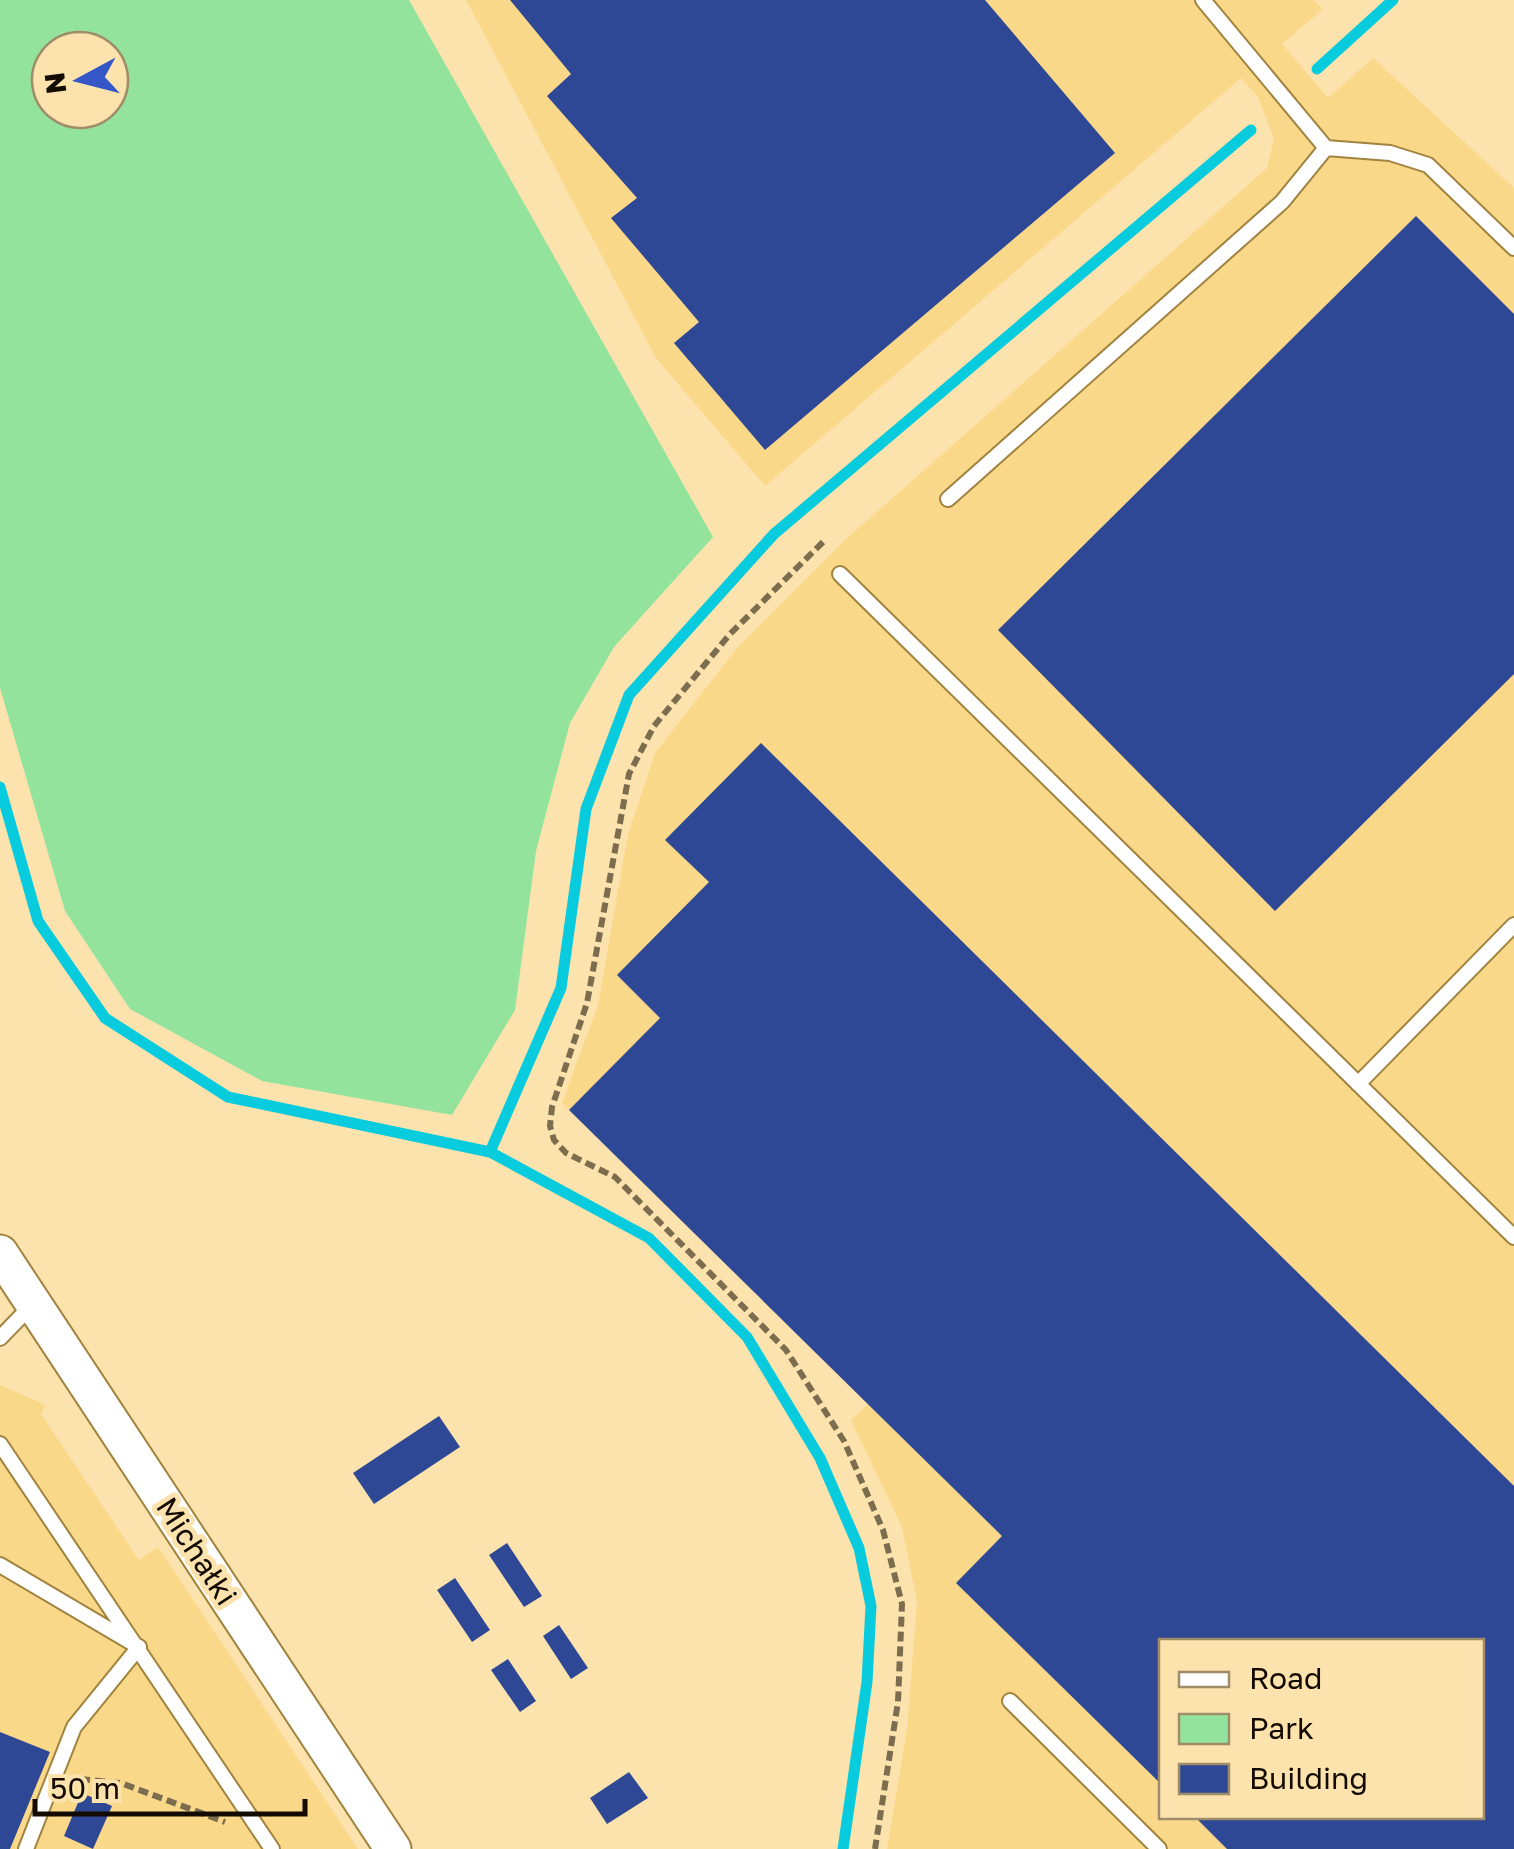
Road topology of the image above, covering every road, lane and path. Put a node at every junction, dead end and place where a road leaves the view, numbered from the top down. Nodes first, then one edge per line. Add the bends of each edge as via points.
1 (1203, 0) edge
2 (1326, 148) junction
3 (1514, 248) edge
4 (948, 499) dead end
5 (822, 542) dead end
6 (840, 574) dead end
7 (1514, 925) edge
8 (1358, 1084) junction
9 (1514, 1238) edge
10 (0, 1253) edge
11 (33, 1304) junction
12 (0, 1338) edge
13 (0, 1444) edge
14 (0, 1565) edge
15 (139, 1647) junction
16 (1010, 1702) dead end
17 (54, 1779) junction
18 (268, 1842) edge
19 (26, 1849) edge
20 (394, 1849) edge
21 (875, 1849) edge
22 (1159, 1849) edge

1 - 2 lane
2 - 3 lane via 1390,153 1428,165
2 - 4 lane via 1282,202
5 - 21 path via 730,634 654,726 629,774 587,1003 550,1126 566,1153 615,1177 786,1350 844,1442 883,1530 902,1604 898,1702
6 - 8 lane
7 - 8 lane
8 - 9 lane
10 - 11 street, Michałki
11 - 12 lane
11 - 20 street, Michałki
13 - 15 lane
14 - 15 lane
15 - 17 lane via 74,1728
15 - 18 lane
16 - 22 lane
17 - 18 path via 121,1783
17 - 19 lane

